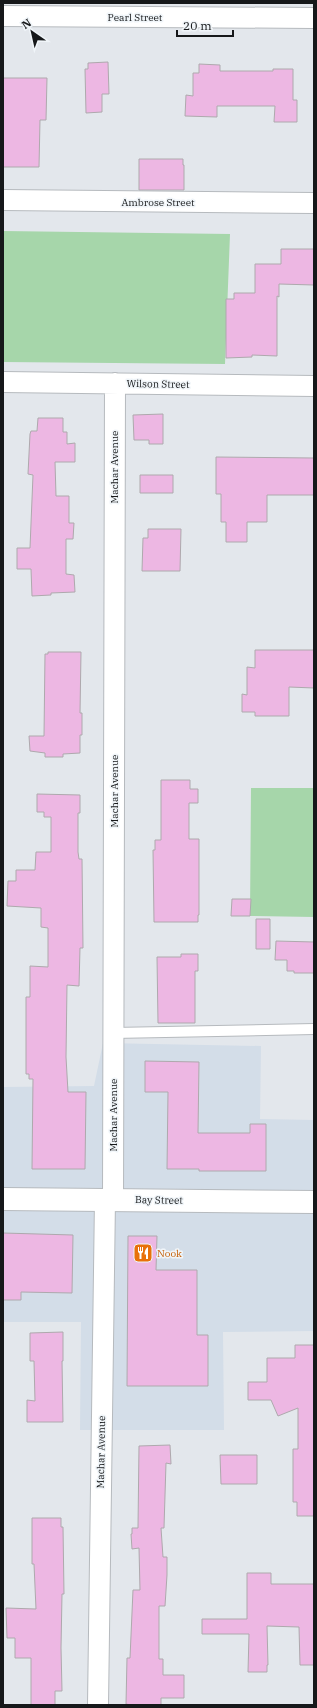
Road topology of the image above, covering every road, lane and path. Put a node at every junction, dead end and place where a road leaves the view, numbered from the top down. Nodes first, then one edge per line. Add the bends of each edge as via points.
1 (3, 16) edge
2 (314, 18) edge
3 (3, 200) edge
4 (314, 203) edge
5 (3, 382) edge
6 (115, 383) junction
7 (314, 386) edge
8 (314, 1029) edge
9 (113, 1033) junction
10 (3, 1199) edge
11 (109, 1200) junction
12 (314, 1202) edge
13 (98, 1705) edge

1 - 2 street, Pearl Street
3 - 4 street, Ambrose Street
5 - 6 street, Wilson Street
6 - 7 street, Wilson Street
6 - 9 street, Machar Avenue
8 - 9 lane
9 - 11 street, Machar Avenue
10 - 11 street, Bay Street
11 - 12 street, Bay Street
11 - 13 street, Machar Avenue

